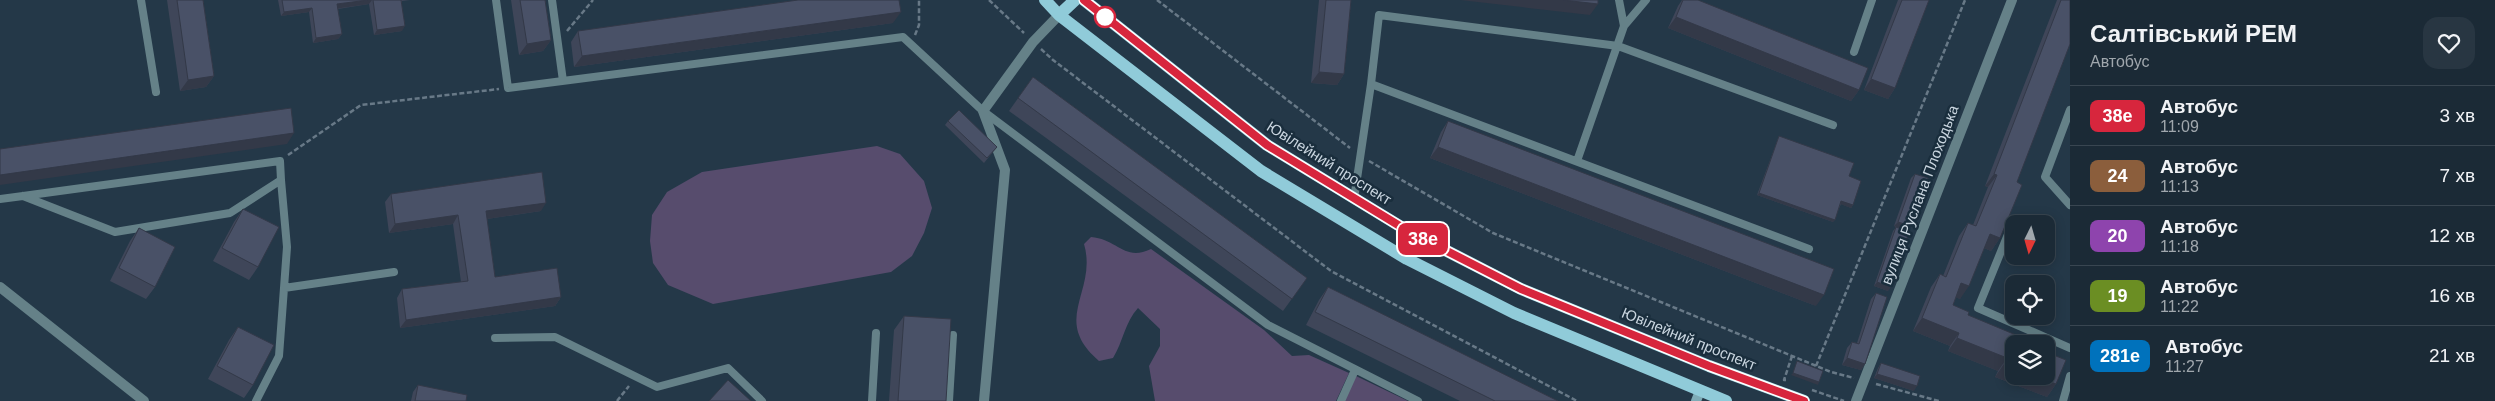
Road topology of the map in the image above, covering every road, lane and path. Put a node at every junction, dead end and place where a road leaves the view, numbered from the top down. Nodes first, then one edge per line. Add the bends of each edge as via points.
1 (141, 0) edge
2 (496, 0) edge
3 (552, 0) edge
4 (593, 0) edge
5 (919, 0) edge
6 (989, 0) edge
7 (996, 0) edge
8 (1045, 0) edge
9 (1074, 0) edge
10 (1084, 0) edge
11 (1157, 0) edge
12 (1619, 0) edge
13 (1646, 0) edge
14 (1872, 0) edge
15 (1965, 0) edge
16 (2012, 0) edge
17 (992, 4) junction
18 (1059, 15) junction
19 (1624, 26) junction
20 (558, 41) junction
21 (1033, 42) junction
22 (911, 45) junction
23 (1618, 46) junction
24 (1854, 52) dead end
25 (563, 81) junction
26 (1371, 84) junction
27 (508, 88) junction
28 (156, 92) dead end
29 (2070, 110) edge
30 (983, 111) junction
31 (1833, 125) dead end
32 (1360, 156) junction
33 (280, 161) junction
34 (1577, 161) junction
35 (281, 180) junction
36 (23, 196) junction
37 (0, 199) edge
38 (1354, 200) junction
39 (2070, 205) edge
40 (2005, 242) edge
41 (1809, 249) dead end
42 (394, 272) dead end
43 (0, 287) edge
44 (284, 288) junction
45 (876, 333) dead end
46 (953, 335) edge
47 (495, 338) dead end
48 (2070, 348) edge
49 (1792, 356) junction
50 (1816, 366) junction
51 (1355, 370) junction
52 (636, 376) junction
53 (2070, 376) edge
54 (1864, 380) junction
55 (1793, 383) dead end
56 (1810, 389) dead end
57 (1698, 396) edge
58 (144, 401) edge
59 (256, 401) edge
60 (617, 401) edge
61 (762, 401) edge
62 (872, 401) edge
63 (949, 401) edge
64 (984, 401) edge
65 (1341, 401) edge
66 (1418, 401) edge
67 (1577, 401) edge
68 (1726, 401) edge
69 (1804, 401) edge
70 (1844, 401) edge
71 (1856, 401) edge
72 (1939, 401) edge
73 (2063, 401) edge

1 - 28 lane
2 - 27 lane
3 - 20 lane
4 - 20 path
5 - 22 path via 919,25
6 - 17 path
7 - 17 path
8 - 18 main road
9 - 18 main road
10 - 38 main road, Ювілейний проспект via 1267,145
11 - 32 path
12 - 19 lane
13 - 19 lane
14 - 24 lane
15 - 50 path
16 - 54 street, вулиця Руслана Плоходька
17 - 21 path
18 - 21 street
18 - 57 main road via 1261,171 1407,259 1514,313
19 - 23 lane
20 - 25 lane
21 - 30 street
21 - 67 path via 1052,60 1331,271
22 - 25 lane via 903,37
22 - 30 lane
23 - 26 lane via 1379,15
23 - 31 lane
23 - 34 lane
25 - 27 lane
26 - 32 lane
26 - 34 lane
27 - 33 path via 361,105
29 - 39 lane via 2045,177
30 - 51 lane via 1268,325
30 - 64 street via 1005,170
32 - 38 lane
32 - 49 path via 1493,234
33 - 35 lane
33 - 36 lane
34 - 41 lane
35 - 36 lane via 230,213 115,232
35 - 44 lane via 287,247
36 - 37 lane
38 - 69 main road, Ювілейний проспект via 1521,289
40 - 48 lane via 1978,308
42 - 44 lane
43 - 58 street
44 - 59 lane via 279,356
45 - 62 lane
46 - 63 lane
47 - 52 lane via 555,337
49 - 50 path
49 - 55 path via 1784,380
50 - 54 path
51 - 65 lane
51 - 66 lane
52 - 60 path
52 - 61 lane via 657,387 728,368
53 - 73 lane
54 - 71 street, вулиця Руслана Плоходька
54 - 72 path
56 - 70 path
57 - 68 main road

